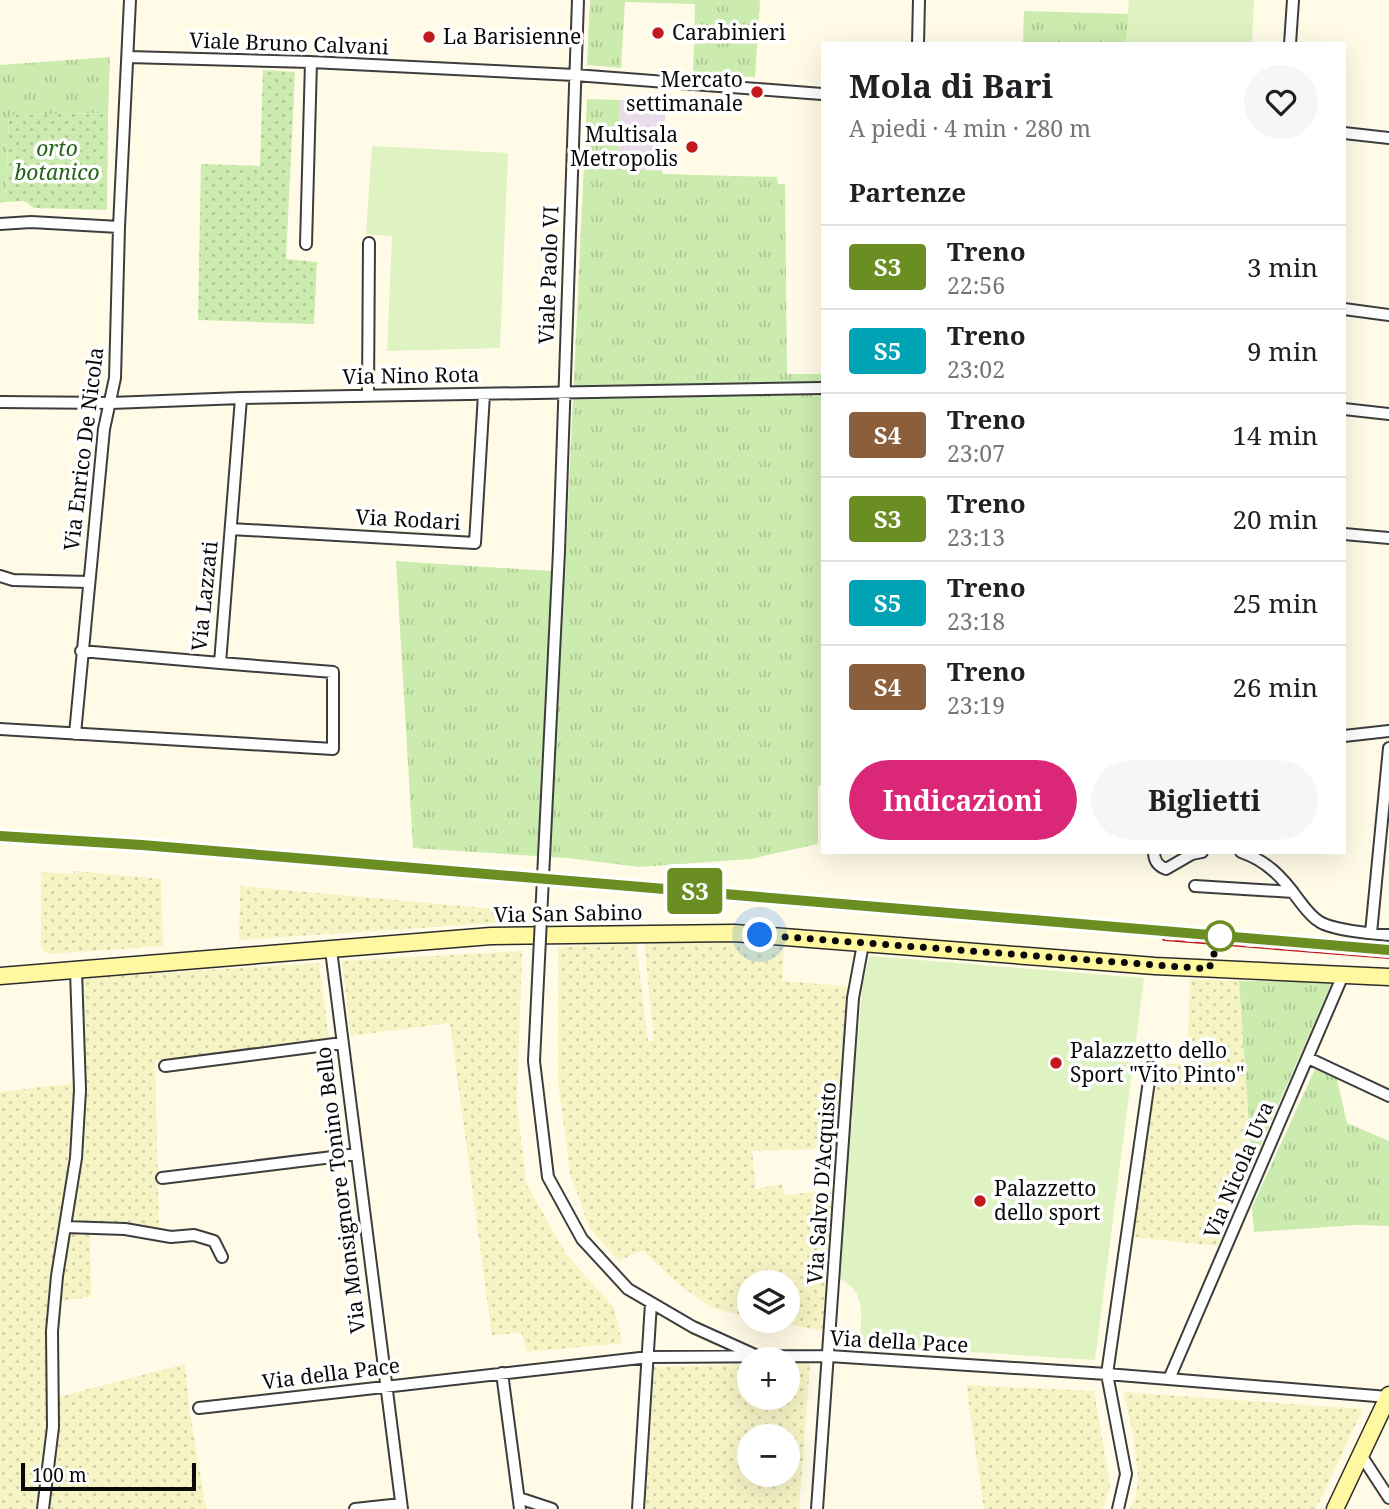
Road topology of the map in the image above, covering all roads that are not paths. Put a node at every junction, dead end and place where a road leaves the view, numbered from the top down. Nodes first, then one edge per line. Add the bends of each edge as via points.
1 (130, 0) edge
2 (578, 0) edge
3 (919, 0) edge
4 (1293, 0) edge
5 (918, 42) edge
6 (1290, 42) edge
7 (128, 57) junction
8 (311, 62) junction
9 (575, 75) junction
10 (821, 94) edge
11 (1346, 133) edge
12 (1389, 138) edge
13 (0, 224) edge
14 (119, 227) junction
15 (369, 243) dead end
16 (306, 244) dead end
17 (1346, 309) edge
18 (1389, 315) edge
19 (821, 388) edge
20 (564, 392) junction
21 (484, 394) junction
22 (368, 395) junction
23 (242, 398) junction
24 (0, 402) edge
25 (111, 403) junction
26 (1346, 409) edge
27 (1389, 414) edge
28 (231, 528) junction
29 (1346, 534) edge
30 (1389, 538) edge
31 (0, 576) edge
32 (88, 582) junction
33 (81, 651) junction
34 (220, 663) junction
35 (0, 729) edge
36 (1389, 730) edge
37 (75, 734) junction
38 (1346, 736) edge
39 (1389, 748) edge
40 (1192, 854) edge
41 (1246, 854) edge
42 (1154, 855) edge
43 (1195, 886) dead end
44 (1293, 892) junction
45 (1371, 933) junction
46 (1389, 935) edge
47 (863, 944) junction
48 (331, 950) junction
49 (76, 970) junction
50 (1343, 975) junction
51 (0, 976) edge
52 (1389, 977) edge
53 (342, 1043) junction
54 (1308, 1058) junction
55 (165, 1066) dead end
56 (1151, 1068) dead end
57 (1389, 1096) edge
58 (357, 1154) junction
59 (162, 1178) dead end
60 (65, 1227) junction
61 (222, 1257) dead end
62 (651, 1303) junction
63 (738, 1347) edge
64 (800, 1356) edge
65 (829, 1356) junction
66 (649, 1357) junction
67 (737, 1357) edge
68 (502, 1373) junction
69 (1107, 1374) junction
70 (1169, 1379) junction
71 (384, 1387) junction
72 (1389, 1396) edge
73 (199, 1408) dead end
74 (1361, 1455) junction
75 (1389, 1498) edge
76 (519, 1504) edge
77 (401, 1506) edge
78 (43, 1509) edge
79 (355, 1509) edge
80 (552, 1509) edge
81 (638, 1509) edge
82 (817, 1509) edge
83 (1118, 1509) edge
84 (1335, 1509) edge

1 - 7 street, Via Enrico De Nicola
2 - 9 street, Viale Paolo VI
3 - 5 street
4 - 6 street
7 - 8 street, Viale Bruno Calvani
7 - 14 street, Via Enrico De Nicola
8 - 9 street, Viale Bruno Calvani
8 - 16 street
9 - 10 street, Viale Bruno Calvani
9 - 20 street, Viale Paolo VI
11 - 12 street
13 - 14 street
14 - 25 street, Via Enrico De Nicola
15 - 22 street
17 - 18 street
19 - 20 street, Via Nino Rota
20 - 21 street, Via Nino Rota
20 - 62 street, Viale Paolo VI, bridge via 534,1061 548,1177 582,1239 628,1290
21 - 22 street, Via Nino Rota
21 - 28 street, Via Rodari via 475,543
22 - 23 street, Via Nino Rota
23 - 25 street, Via Nino Rota
23 - 28 street, Via Lazzati
24 - 25 street, Via Nino Rota
25 - 32 street, Via Enrico De Nicola via 104,429
26 - 27 street
28 - 34 street, Via Lazzati
29 - 30 street
31 - 32 street
32 - 33 street, Via Enrico De Nicola
33 - 34 street, Via Lazzati
33 - 37 street, Via Enrico De Nicola
34 - 37 street via 333,672 333,749
35 - 37 street
36 - 38 street
39 - 45 street
40 - 42 street via 1166,869
41 - 44 street via 1273,869
43 - 44 street
44 - 45 street via 1321,923
45 - 46 street
47 - 48 street, Via San Sabino via 734,933 575,933
47 - 50 street, Via San Sabino
47 - 65 street, Via Salvo D'Acquisto via 853,998
48 - 49 street, Via San Sabino
48 - 53 street, Via Monsignore Tonino Bello
49 - 51 street, Via San Sabino
49 - 60 street via 79,1090 76,1158
50 - 52 street, Via San Sabino
50 - 54 street, Via Nicola Uva
53 - 55 street
53 - 58 street, Via Monsignore Tonino Bello
54 - 57 street
54 - 70 street, Via Nicola Uva
56 - 69 street
58 - 59 street
58 - 71 street, Via Monsignore Tonino Bello
60 - 61 street via 194,1235 214,1241
60 - 78 street via 52,1331 53,1427
62 - 63 street, Viale Paolo VI
62 - 66 street
64 - 65 street, Via della Pace
65 - 69 street, Via della Pace
65 - 82 street, Via Salvo D'Acquisto
66 - 67 street, Via della Pace
66 - 68 street, Via della Pace
66 - 81 street
68 - 71 street, Via della Pace
68 - 76 street
69 - 70 street, Via della Pace
69 - 83 street via 1126,1474
70 - 72 street, Via della Pace
71 - 73 street, Via della Pace
71 - 77 street, Via Monsignore Tonino Bello
72 - 74 street
74 - 75 street
74 - 84 street
76 - 80 street
77 - 79 street

